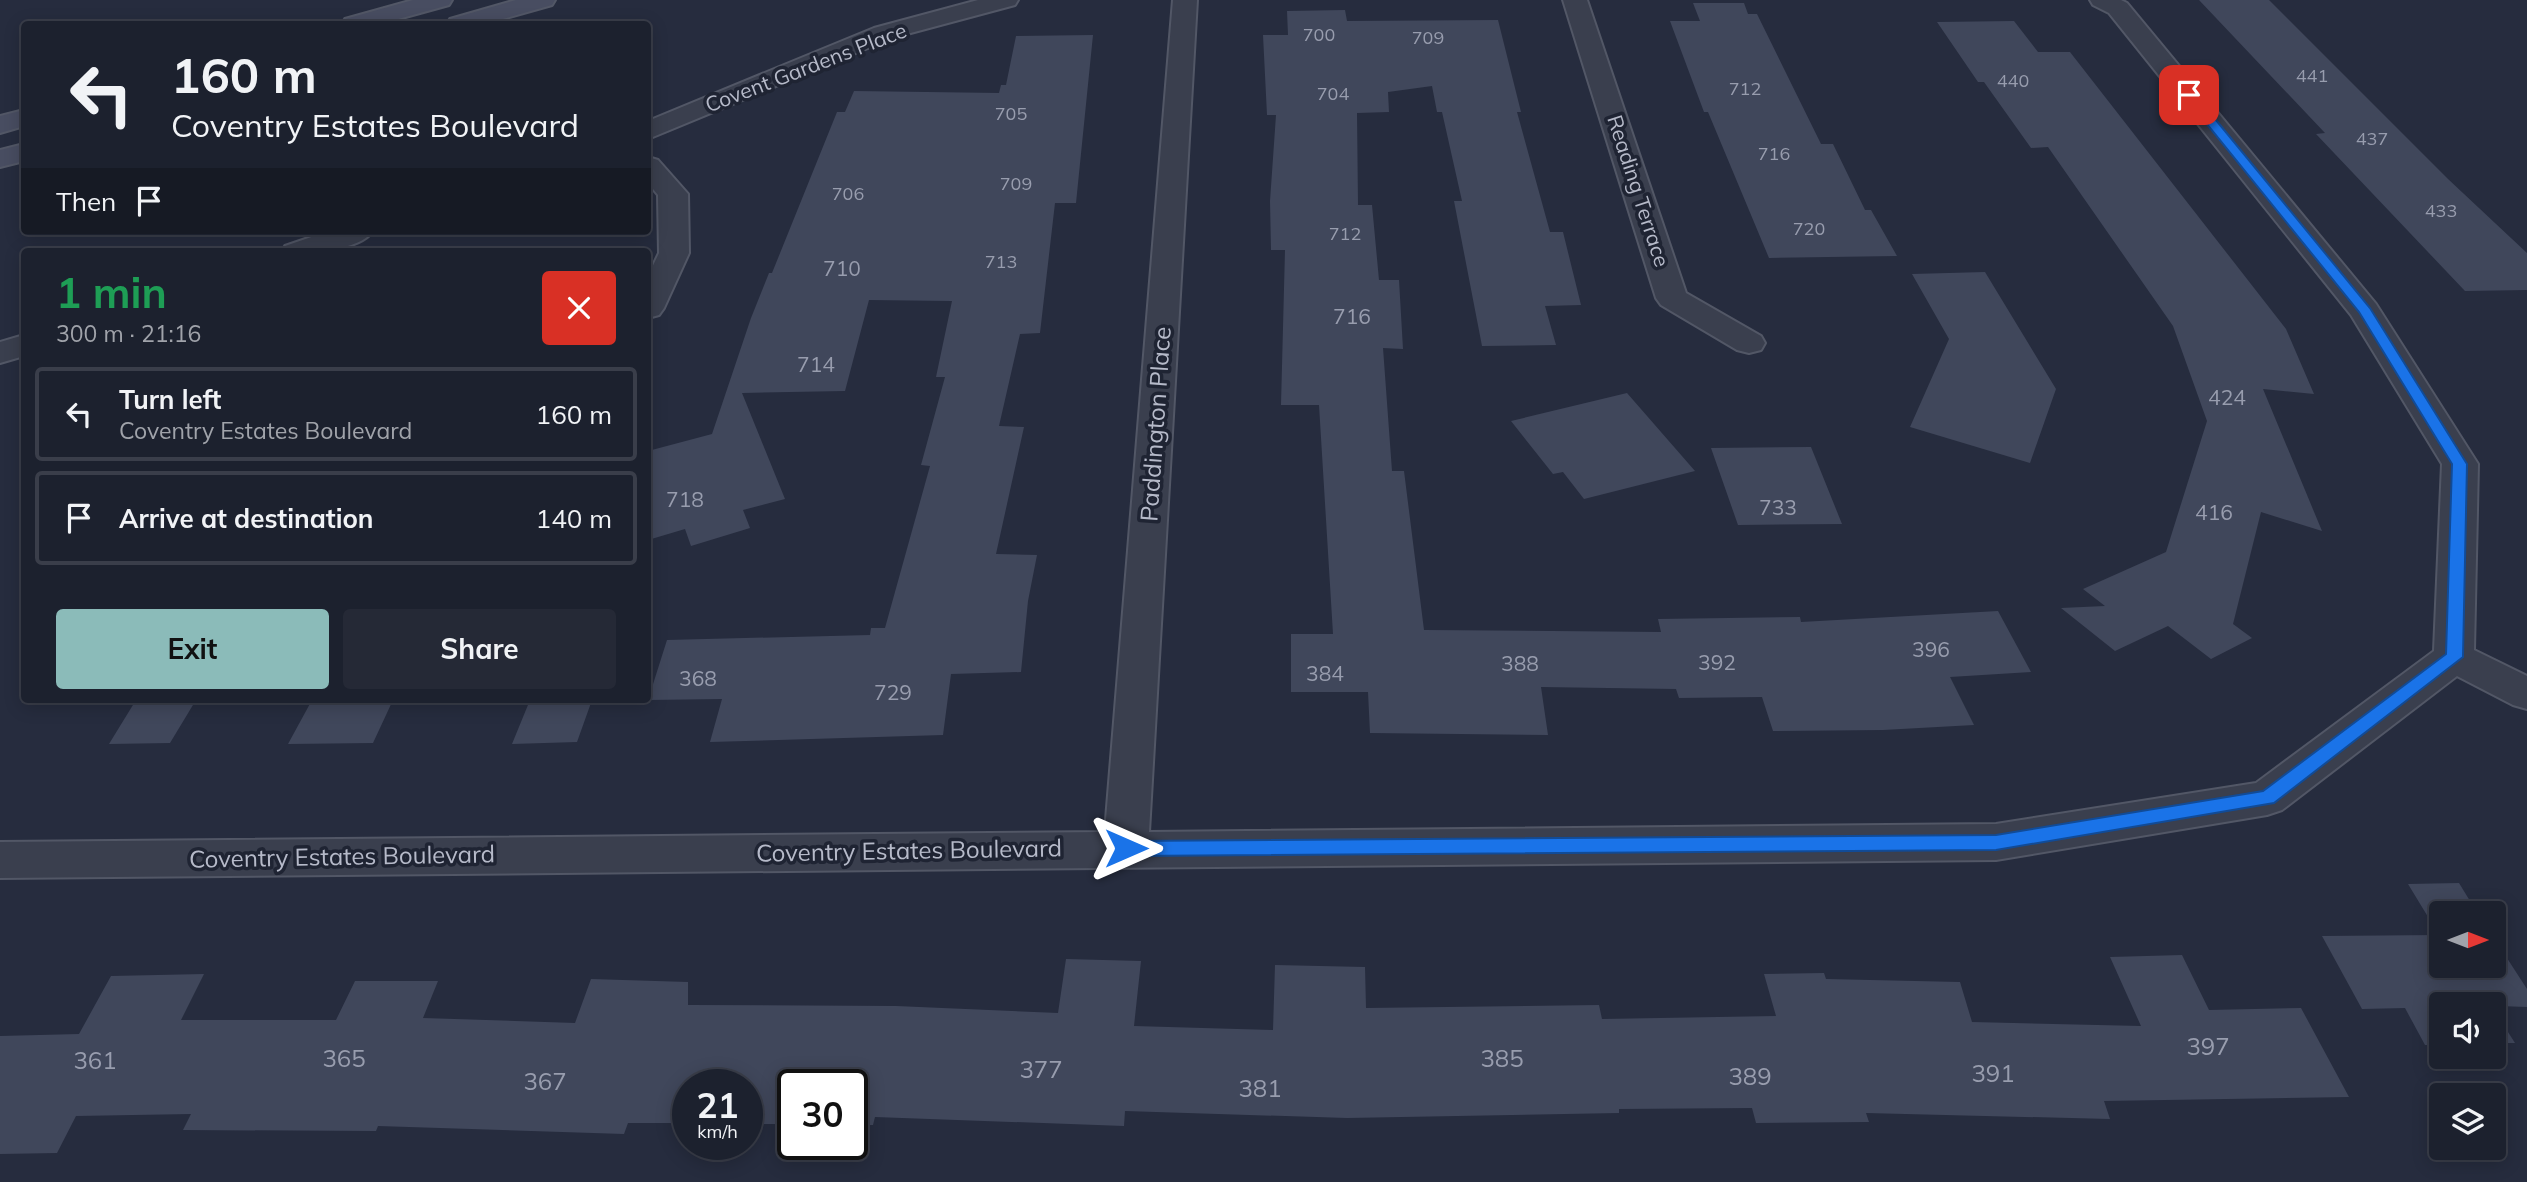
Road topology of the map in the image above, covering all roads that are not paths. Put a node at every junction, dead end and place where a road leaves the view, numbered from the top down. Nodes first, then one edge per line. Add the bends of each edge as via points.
1 (440, 0) edge
2 (543, 0) edge
3 (1006, 0) edge
4 (1185, 0) edge
5 (1575, 0) edge
6 (2102, 0) edge
7 (365, 21) edge
8 (470, 21) edge
9 (21, 119) edge
10 (0, 125) edge
11 (651, 130) edge
12 (21, 153) edge
13 (0, 159) edge
14 (651, 169) edge
15 (346, 235) edge
16 (308, 248) edge
17 (651, 302) edge
18 (1749, 343) dead end
19 (21, 346) edge
20 (0, 353) edge
21 (2454, 657) junction
22 (2527, 694) edge
23 (1126, 848) junction
24 (0, 860) edge

1 - 7 main road
2 - 8 main road
3 - 11 street, Covent Gardens Place via 883,33
4 - 23 street, Paddington Place
5 - 18 street, Reading Terrace via 1672,298
6 - 21 street via 2118,8 2365,311 2460,464
9 - 10 main road
12 - 13 main road
14 - 17 street via 673,194 674,253
15 - 16 street
19 - 20 street
21 - 22 street
21 - 23 street, Coventry Estates Boulevard via 2267,798 1996,842
23 - 24 street, Coventry Estates Boulevard

